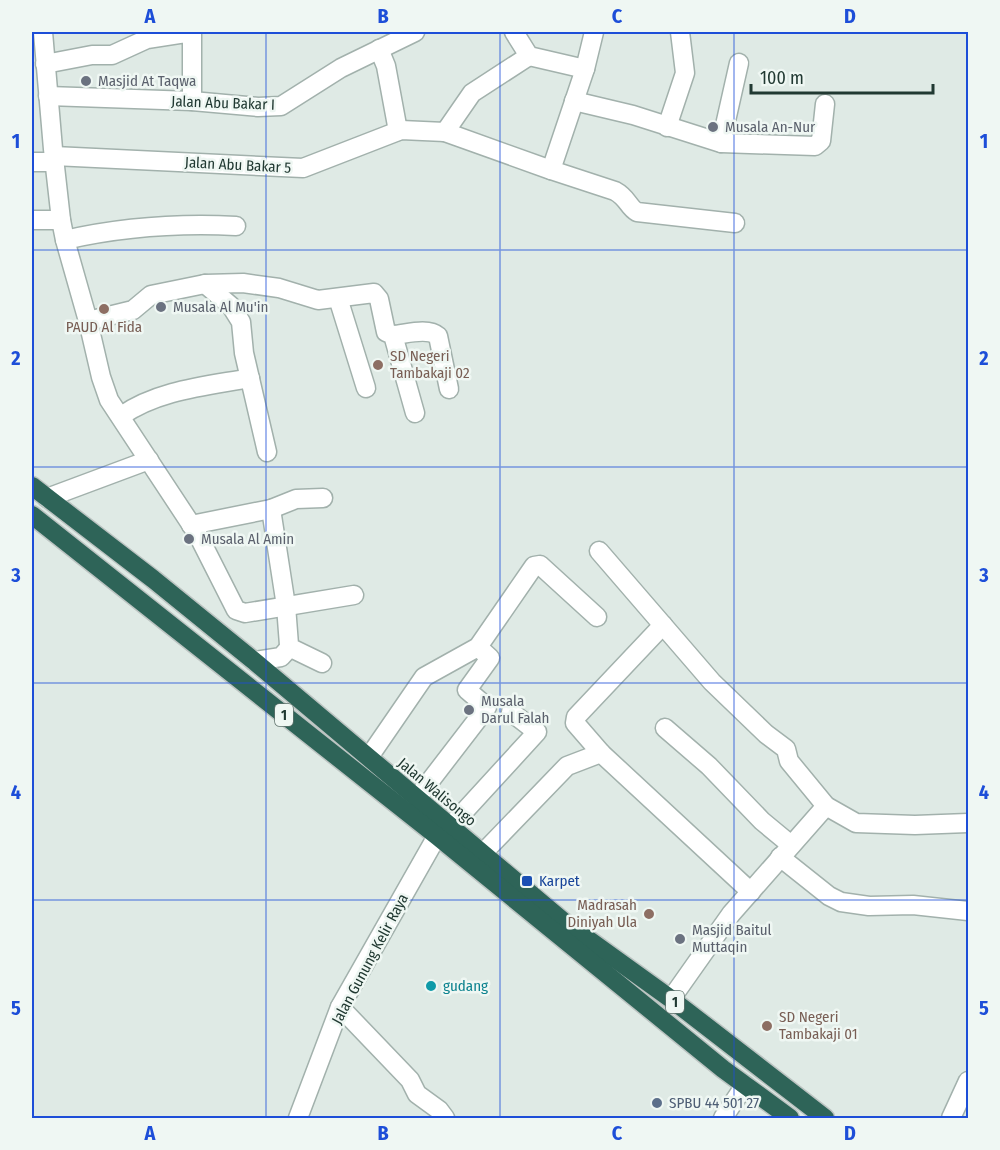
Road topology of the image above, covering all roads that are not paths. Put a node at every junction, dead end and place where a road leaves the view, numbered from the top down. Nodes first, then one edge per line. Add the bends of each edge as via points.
1 (43, 32) edge
2 (192, 32) edge
3 (415, 32) edge
4 (514, 32) edge
5 (594, 32) edge
6 (680, 32) edge
7 (386, 41) edge
8 (529, 56) junction
9 (739, 63) dead end
10 (45, 64) junction
11 (585, 69) junction
12 (42, 93) edge
13 (192, 101) junction
14 (574, 101) junction
15 (825, 104) dead end
16 (666, 127) junction
17 (398, 131) junction
18 (445, 132) junction
19 (721, 143) junction
20 (54, 159) junction
21 (32, 162) edge
22 (551, 170) junction
23 (32, 220) edge
24 (62, 220) junction
25 (735, 223) dead end
26 (236, 226) dead end
27 (65, 240) junction
28 (205, 284) junction
29 (338, 298) junction
30 (88, 321) junction
31 (393, 335) junction
32 (250, 378) junction
33 (366, 388) dead end
34 (449, 389) dead end
35 (416, 413) dead end
36 (121, 416) junction
37 (267, 452) dead end
38 (148, 460) junction
39 (32, 486) edge
40 (47, 498) junction
41 (323, 498) dead end
42 (271, 509) junction
43 (32, 516) edge
44 (191, 525) junction
45 (599, 551) dead end
46 (354, 595) dead end
47 (286, 606) junction
48 (597, 617) dead end
49 (663, 625) junction
50 (290, 647) junction
51 (478, 647) junction
52 (254, 661) junction
53 (322, 663) dead end
54 (511, 712) dead end
55 (665, 728) dead end
56 (602, 753) junction
57 (369, 757) junction
58 (417, 798) junction
59 (826, 806) junction
60 (969, 823) edge
61 (444, 832) junction
62 (786, 851) junction
63 (483, 853) junction
64 (751, 892) junction
65 (969, 911) edge
66 (671, 999) junction
67 (340, 1007) junction
68 (969, 1081) edge
69 (745, 1085) junction
70 (298, 1119) edge
71 (445, 1119) edge
72 (723, 1119) edge
73 (790, 1119) edge
74 (825, 1119) edge
75 (951, 1119) edge

1 - 10 street
2 - 10 street via 147,39 112,55
2 - 13 street
3 - 7 street, Jalan Abu Bakar I
4 - 8 street
5 - 11 street
6 - 16 street via 685,73
7 - 13 street, Jalan Abu Bakar I via 281,106
7 - 17 street via 386,66
8 - 11 street
8 - 18 street via 472,93
9 - 19 street
10 - 12 street
11 - 14 street
12 - 13 street, Jalan Abu Bakar I
12 - 20 street
14 - 16 street
14 - 22 street
15 - 19 street via 821,141 815,146
16 - 19 street
17 - 18 street, Jalan Abu Bakar 5
17 - 20 street, Jalan Abu Bakar 5 via 303,168
18 - 22 street, Jalan Abu Bakar 5
20 - 21 street, Jalan Abu Bakar 5
20 - 24 street
22 - 25 street, Jalan Abu Bakar 5 via 615,191 625,196 637,212
23 - 24 street
24 - 27 street
26 - 27 street via 188,224
27 - 30 street
28 - 29 street via 243,283 279,288 318,300
28 - 30 street via 151,295 133,310
28 - 32 street via 231,306 241,322
29 - 31 street via 374,293 379,298 386,332
29 - 33 street
30 - 36 street via 104,388
31 - 34 street via 434,332
31 - 35 street
32 - 36 street via 163,396
32 - 37 street
36 - 38 street
38 - 40 street
38 - 44 street
39 - 40 highway, Jalan Walisongo / 1
40 - 52 highway, Jalan Walisongo / 1
41 - 42 street via 296,499
42 - 44 street
42 - 47 street
43 - 61 highway, Jalan Walisongo / 1
44 - 47 street via 236,610 245,613
45 - 49 street
46 - 47 street
47 - 50 street
48 - 51 street via 536,565
49 - 56 street via 576,717 576,725
49 - 59 street via 712,682 786,749 789,761
50 - 52 street via 281,657
50 - 53 street
51 - 57 street via 424,677
51 - 58 street via 490,658 467,690 487,707
52 - 57 highway, Jalan Walisongo / 1
54 - 61 street, Jalan Gunung Kelir Raya via 537,732
55 - 62 street via 709,766
56 - 63 street via 573,763
56 - 64 street
57 - 58 highway, Jalan Walisongo / 1
58 - 61 highway, Jalan Walisongo / 1
59 - 60 street via 856,823
59 - 62 street
61 - 63 highway, Jalan Walisongo / 1
61 - 67 street, Jalan Gunung Kelir Raya
61 - 69 highway, Jalan Walisongo / 1 via 635,998
62 - 64 street
62 - 65 street via 829,896 841,902
63 - 66 highway, Jalan Walisongo / 1 via 564,922
64 - 66 street
66 - 74 highway, Jalan Walisongo / 1
67 - 70 street, Jalan Gunung Kelir Raya
67 - 71 street via 410,1080 417,1094
68 - 75 street
69 - 72 street
69 - 73 highway, Jalan Walisongo / 1

